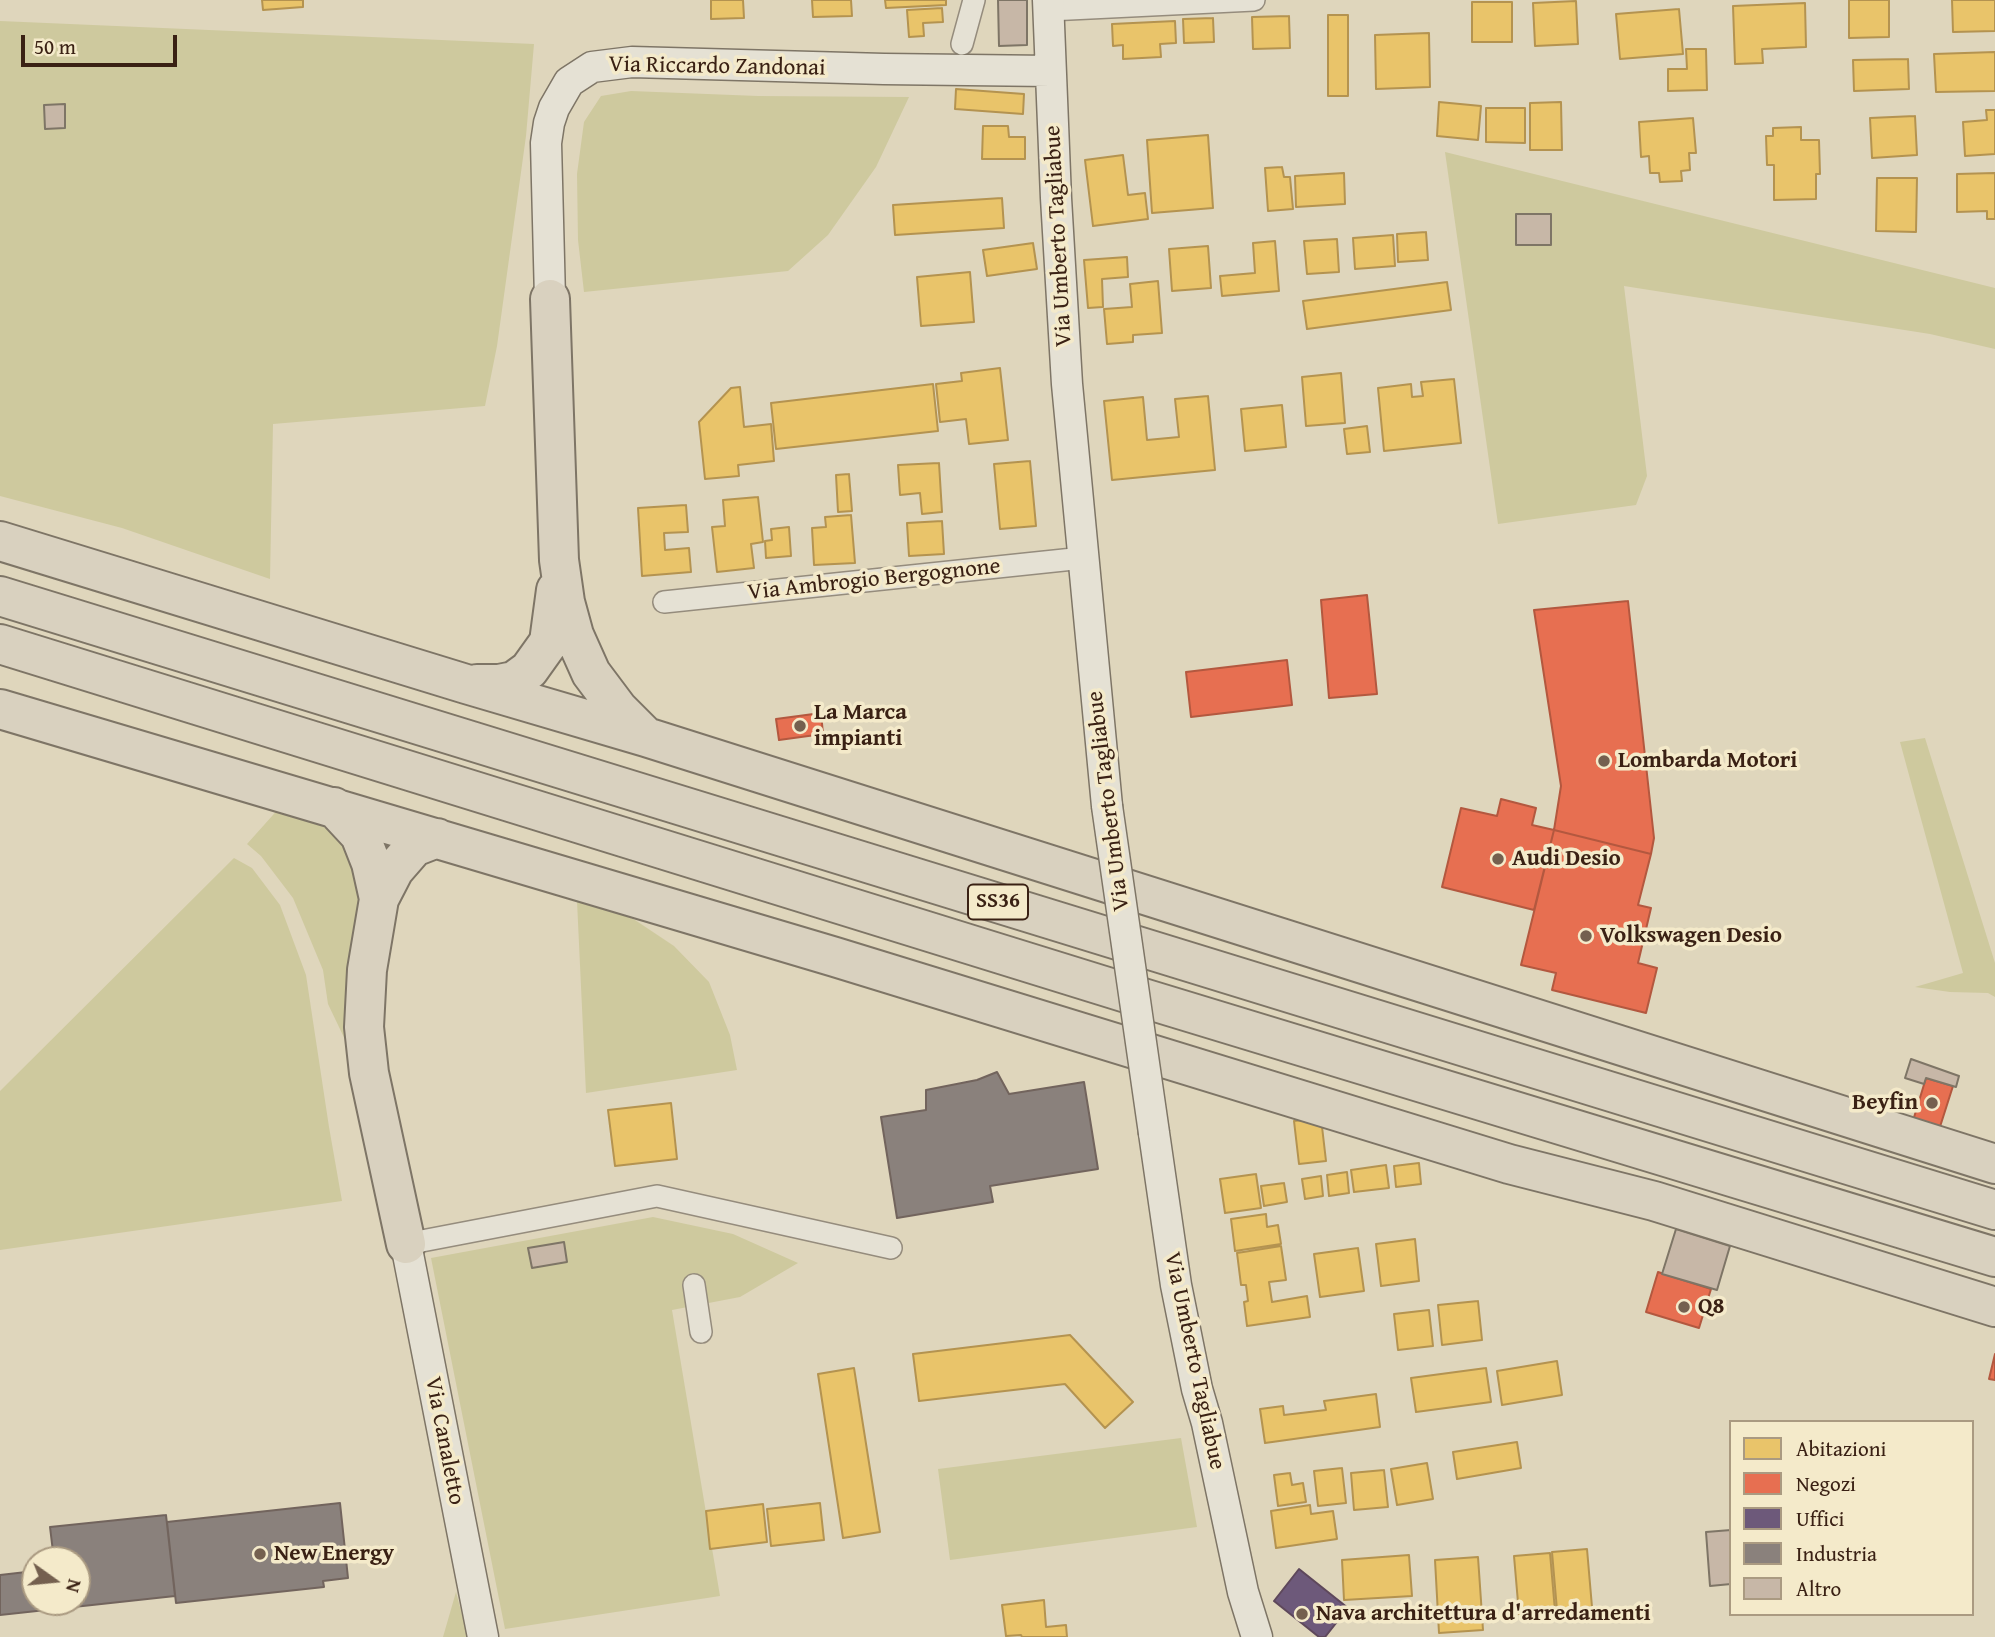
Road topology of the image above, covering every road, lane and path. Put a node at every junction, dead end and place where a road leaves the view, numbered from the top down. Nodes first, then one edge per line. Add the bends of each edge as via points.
1 (975, 0) edge
2 (1254, 0) edge
3 (1049, 5) edge
4 (962, 44) dead end
5 (1050, 71) junction
6 (550, 299) joint
7 (0, 541) edge
8 (1083, 558) junction
9 (559, 560) junction
10 (0, 596) edge
11 (664, 602) dead end
12 (0, 644) edge
13 (466, 684) junction
14 (0, 709) edge
15 (646, 737) junction
16 (334, 807) junction
17 (437, 838) junction
18 (380, 899) junction
19 (1995, 1164) edge
20 (1995, 1210) edge
21 (406, 1244) junction
22 (891, 1248) dead end
23 (1995, 1257) edge
24 (694, 1285) dead end
25 (1995, 1307) edge
26 (701, 1332) dead end
27 (1243, 1592) junction
28 (483, 1637) edge
29 (1240, 1637) edge
30 (1257, 1637) edge

1 - 4 street
2 - 3 street
3 - 5 street, Via Umberto Tagliabue
5 - 6 street, Via Riccardo Zandonai via 632,62 592,67 569,82 549,123
5 - 8 street, Via Umberto Tagliabue via 1067,384
6 - 9 highway
7 - 13 highway
8 - 11 street, Via Ambrogio Bergognone
8 - 27 street, Via Umberto Tagliabue, bridge via 1107,806 1154,1133 1183,1319
9 - 13 highway via 549,642 529,670 514,681
9 - 15 highway via 574,635 592,673
10 - 20 highway, SS36
12 - 23 highway, SS36
13 - 15 highway
14 - 16 highway
15 - 19 highway
16 - 17 highway
16 - 18 highway via 360,835
17 - 18 highway via 414,847 394,870
17 - 25 highway via 1509,1164 1654,1200
18 - 21 highway via 367,970 364,1027 369,1073
21 - 22 street via 657,1196
21 - 28 street, Via Canaletto
24 - 26 street
27 - 29 street, Via Umberto Tagliabue
27 - 30 street, Via Umberto Tagliabue

